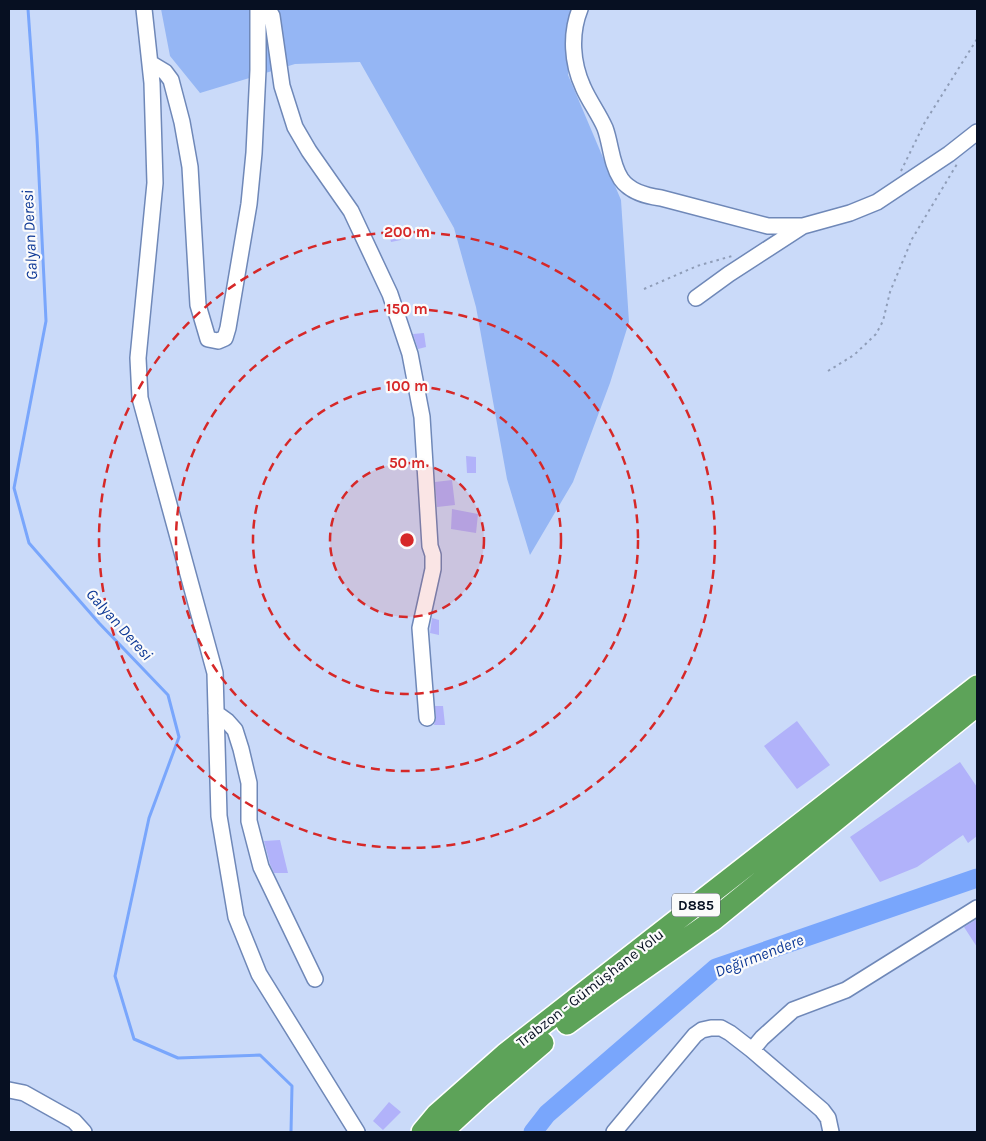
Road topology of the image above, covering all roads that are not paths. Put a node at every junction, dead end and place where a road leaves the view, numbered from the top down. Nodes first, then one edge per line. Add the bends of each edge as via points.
1 (144, 9) edge
2 (258, 9) edge
3 (268, 9) edge
4 (580, 9) edge
5 (150, 63) junction
6 (977, 132) edge
7 (803, 226) junction
8 (696, 298) dead end
9 (977, 686) edge
10 (977, 705) edge
11 (216, 713) junction
12 (427, 718) dead end
13 (977, 908) edge
14 (315, 979) dead end
15 (752, 1050) junction
16 (9, 1090) edge
17 (84, 1132) edge
18 (357, 1132) edge
19 (422, 1132) edge
20 (442, 1132) edge
21 (614, 1132) edge
22 (831, 1132) edge

1 - 5 street
2 - 5 street via 258,70 249,204 228,328 225,338 218,341 208,339 198,305 190,167 176,95 166,72
3 - 12 street via 272,16 282,86 295,127 351,211 390,294 416,378 424,433 430,546 434,560 420,628
4 - 7 street via 574,32 575,60 583,87 604,125 615,166 621,179 632,190 768,226
5 - 11 street via 155,183 138,358 140,398 215,673
6 - 7 street via 944,158 876,202
7 - 8 street
9 - 19 highway, Trabzon - Gümüşhane Yolu / D885 via 505,1054 437,1114
10 - 20 highway, Trabzon - Gümüşhane Yolu / D885 via 712,921 539,1046
11 - 14 street via 235,730 249,783 249,821 261,867
11 - 18 street via 220,816 236,917 259,974
13 - 15 street via 846,990 793,1010
15 - 21 street via 721,1028 702,1030
15 - 22 street via 822,1110 828,1118
16 - 17 street via 33,1097 74,1121

